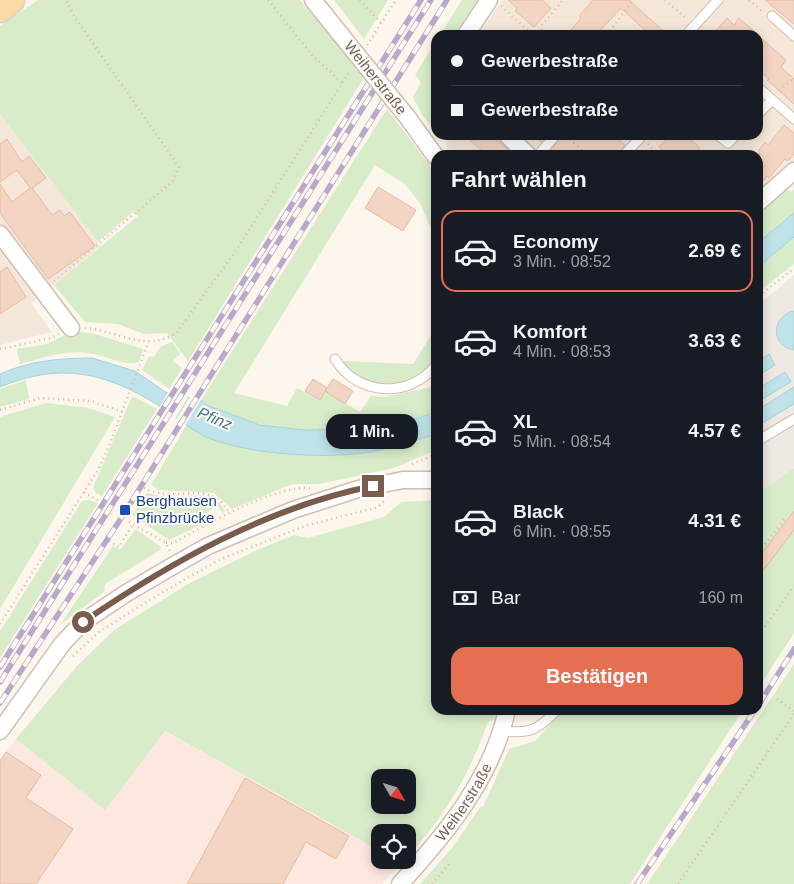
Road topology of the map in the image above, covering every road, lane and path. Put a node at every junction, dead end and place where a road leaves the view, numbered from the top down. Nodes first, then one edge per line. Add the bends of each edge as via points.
1 (10, 0) edge
2 (66, 0) edge
3 (268, 0) edge
4 (313, 0) edge
5 (360, 0) edge
6 (396, 0) edge
7 (489, 0) edge
8 (494, 0) edge
9 (563, 0) edge
10 (633, 0) edge
11 (665, 0) edge
12 (718, 0) edge
13 (749, 0) edge
14 (0, 9) edge
15 (772, 16) joint
16 (381, 24) junction
17 (695, 26) junction
18 (469, 30) edge
19 (528, 30) edge
20 (542, 30) edge
21 (611, 30) edge
22 (691, 30) edge
23 (794, 36) edge
24 (364, 50) dead end
25 (353, 66) dead end
26 (794, 76) edge
27 (343, 83) junction
28 (763, 92) edge
29 (772, 100) junction
30 (763, 109) edge
31 (794, 119) edge
32 (512, 140) edge
33 (552, 140) edge
34 (571, 140) edge
35 (643, 140) edge
36 (431, 150) edge
37 (523, 150) edge
38 (542, 150) edge
39 (582, 150) edge
40 (630, 150) edge
41 (794, 171) edge
42 (763, 198) edge
43 (0, 234) edge
44 (794, 268) edge
45 (42, 292) junction
46 (763, 293) edge
47 (71, 328) junction
48 (148, 343) junction
49 (0, 349) edge
50 (335, 359) dead end
51 (431, 369) edge
52 (0, 410) edge
53 (123, 412) junction
54 (794, 419) edge
55 (763, 438) edge
56 (431, 480) edge
57 (144, 488) dead end
58 (84, 492) junction
59 (390, 496) dead end
60 (99, 501) dead end
61 (230, 514) dead end
62 (785, 519) dead end
63 (109, 541) dead end
64 (166, 544) dead end
65 (763, 547) edge
66 (794, 586) edge
67 (0, 624) edge
68 (763, 629) edge
69 (69, 662) dead end
70 (777, 699) dead end
71 (794, 713) edge
72 (507, 715) edge
73 (551, 715) edge
74 (0, 730) edge
75 (503, 731) junction
76 (451, 862) dead end
77 (400, 884) edge
78 (432, 884) edge
79 (678, 884) edge

1 - 14 main road
2 - 45 path via 179,168 172,182
3 - 27 path via 312,55
4 - 36 street, Weiherstraße, bridge
5 - 16 path
6 - 16 path
7 - 18 street
8 - 19 path
9 - 20 path via 542,25
10 - 21 path
11 - 17 path
12 - 17 lane
13 - 15 path via 763,13
15 - 23 lane
16 - 24 path
17 - 22 lane
25 - 27 path
26 - 29 path
27 - 48 path via 235,252 186,321 169,338
28 - 29 lane
29 - 30 lane
29 - 31 lane
32 - 37 street
33 - 38 lane
34 - 39 path
35 - 40 lane
41 - 42 street
43 - 45 street
44 - 46 path
45 - 47 street
47 - 48 path via 96,329
47 - 49 path via 51,338
48 - 53 path
50 - 51 lane via 351,379 382,390 417,382
52 - 53 path via 40,398 91,401
53 - 58 path via 102,462
54 - 55 lane
56 - 74 street via 394,482 358,489 293,510 208,546 159,574 83,622 62,644
57 - 61 path via 165,494 211,495
58 - 60 path
58 - 67 path
59 - 69 path via 378,507 305,526 221,559 99,632
62 - 65 path
63 - 64 path via 119,547 131,523
66 - 68 path
70 - 71 path
71 - 79 path
72 - 75 street, Weiherstraße
73 - 75 lane via 537,728 522,733
75 - 77 street, Weiherstraße via 472,794 435,845
76 - 78 path

